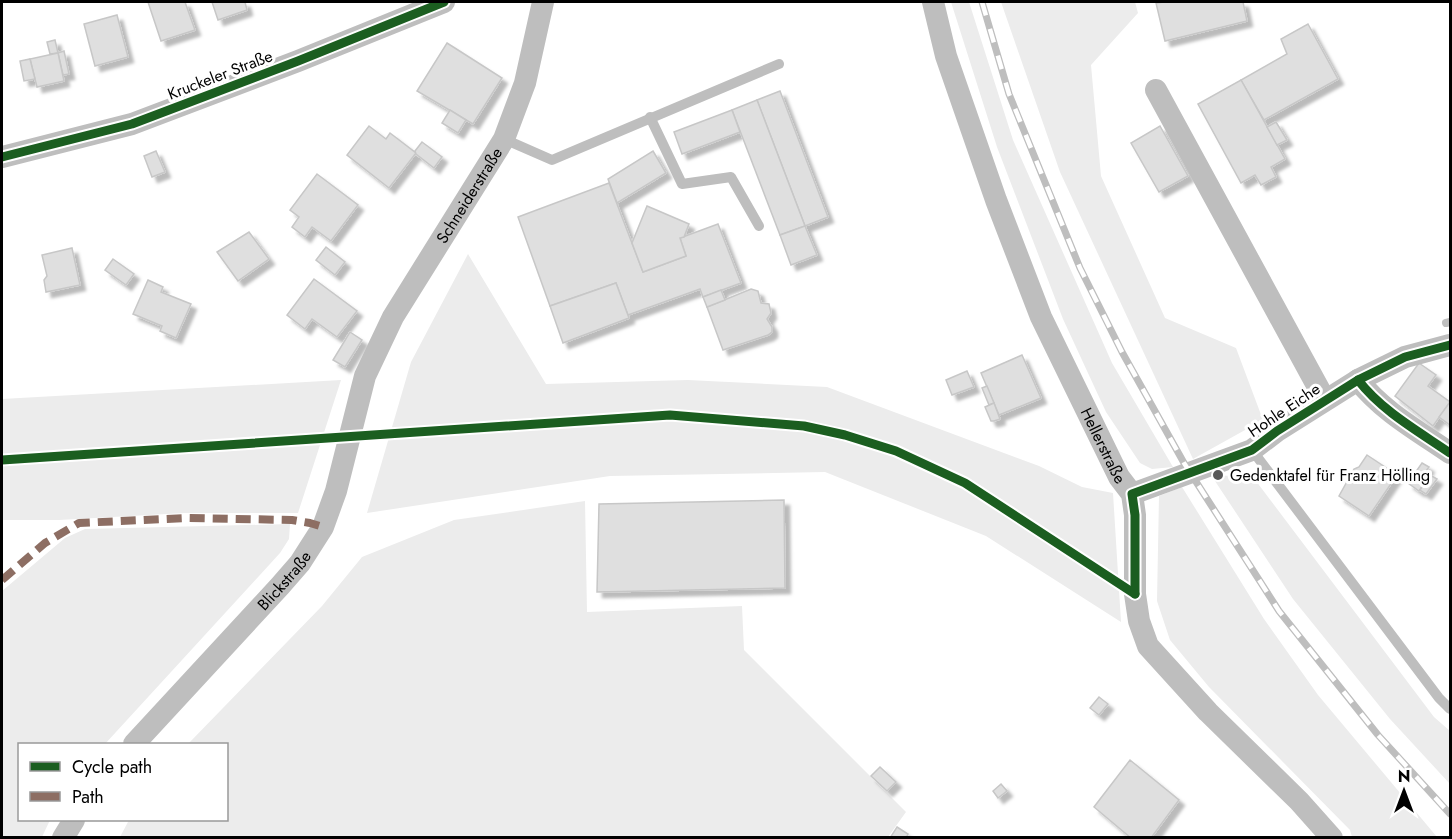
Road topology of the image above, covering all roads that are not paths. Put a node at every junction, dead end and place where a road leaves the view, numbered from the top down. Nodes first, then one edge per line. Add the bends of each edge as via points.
1 (444, 2) edge
2 (543, 2) edge
3 (933, 2) edge
4 (779, 64) dead end
5 (1156, 90) dead end
6 (650, 117) junction
7 (504, 139) junction
8 (2, 157) edge
9 (759, 226) dead end
10 (1450, 345) edge
11 (365, 376) joint
12 (1358, 380) junction
13 (1325, 400) junction
14 (1252, 450) junction
15 (1450, 453) edge
16 (1132, 494) junction
17 (1450, 709) edge
18 (135, 743) edge
19 (74, 821) edge
20 (63, 837) edge
21 (1332, 837) edge

1 - 8 street, Kruckeler Straße via 132,124
2 - 7 street, Schneiderstraße via 525,83
3 - 16 street, Hellerstraße via 950,67 1041,317 1119,477
4 - 6 lane
5 - 13 street, Hohle Eiche
6 - 7 lane via 552,160
6 - 9 lane via 682,184 731,177
7 - 11 street, Schneiderstraße via 393,317
10 - 12 street, Hohle Eiche via 1406,357
11 - 18 street, Blickstraße via 323,527 300,563
12 - 13 street, Hohle Eiche
12 - 15 street via 1395,416
13 - 14 street, Hohle Eiche
14 - 16 street, Hohle Eiche
14 - 17 lane
16 - 21 street, Hellerstraße via 1135,594 1148,646
19 - 20 street

